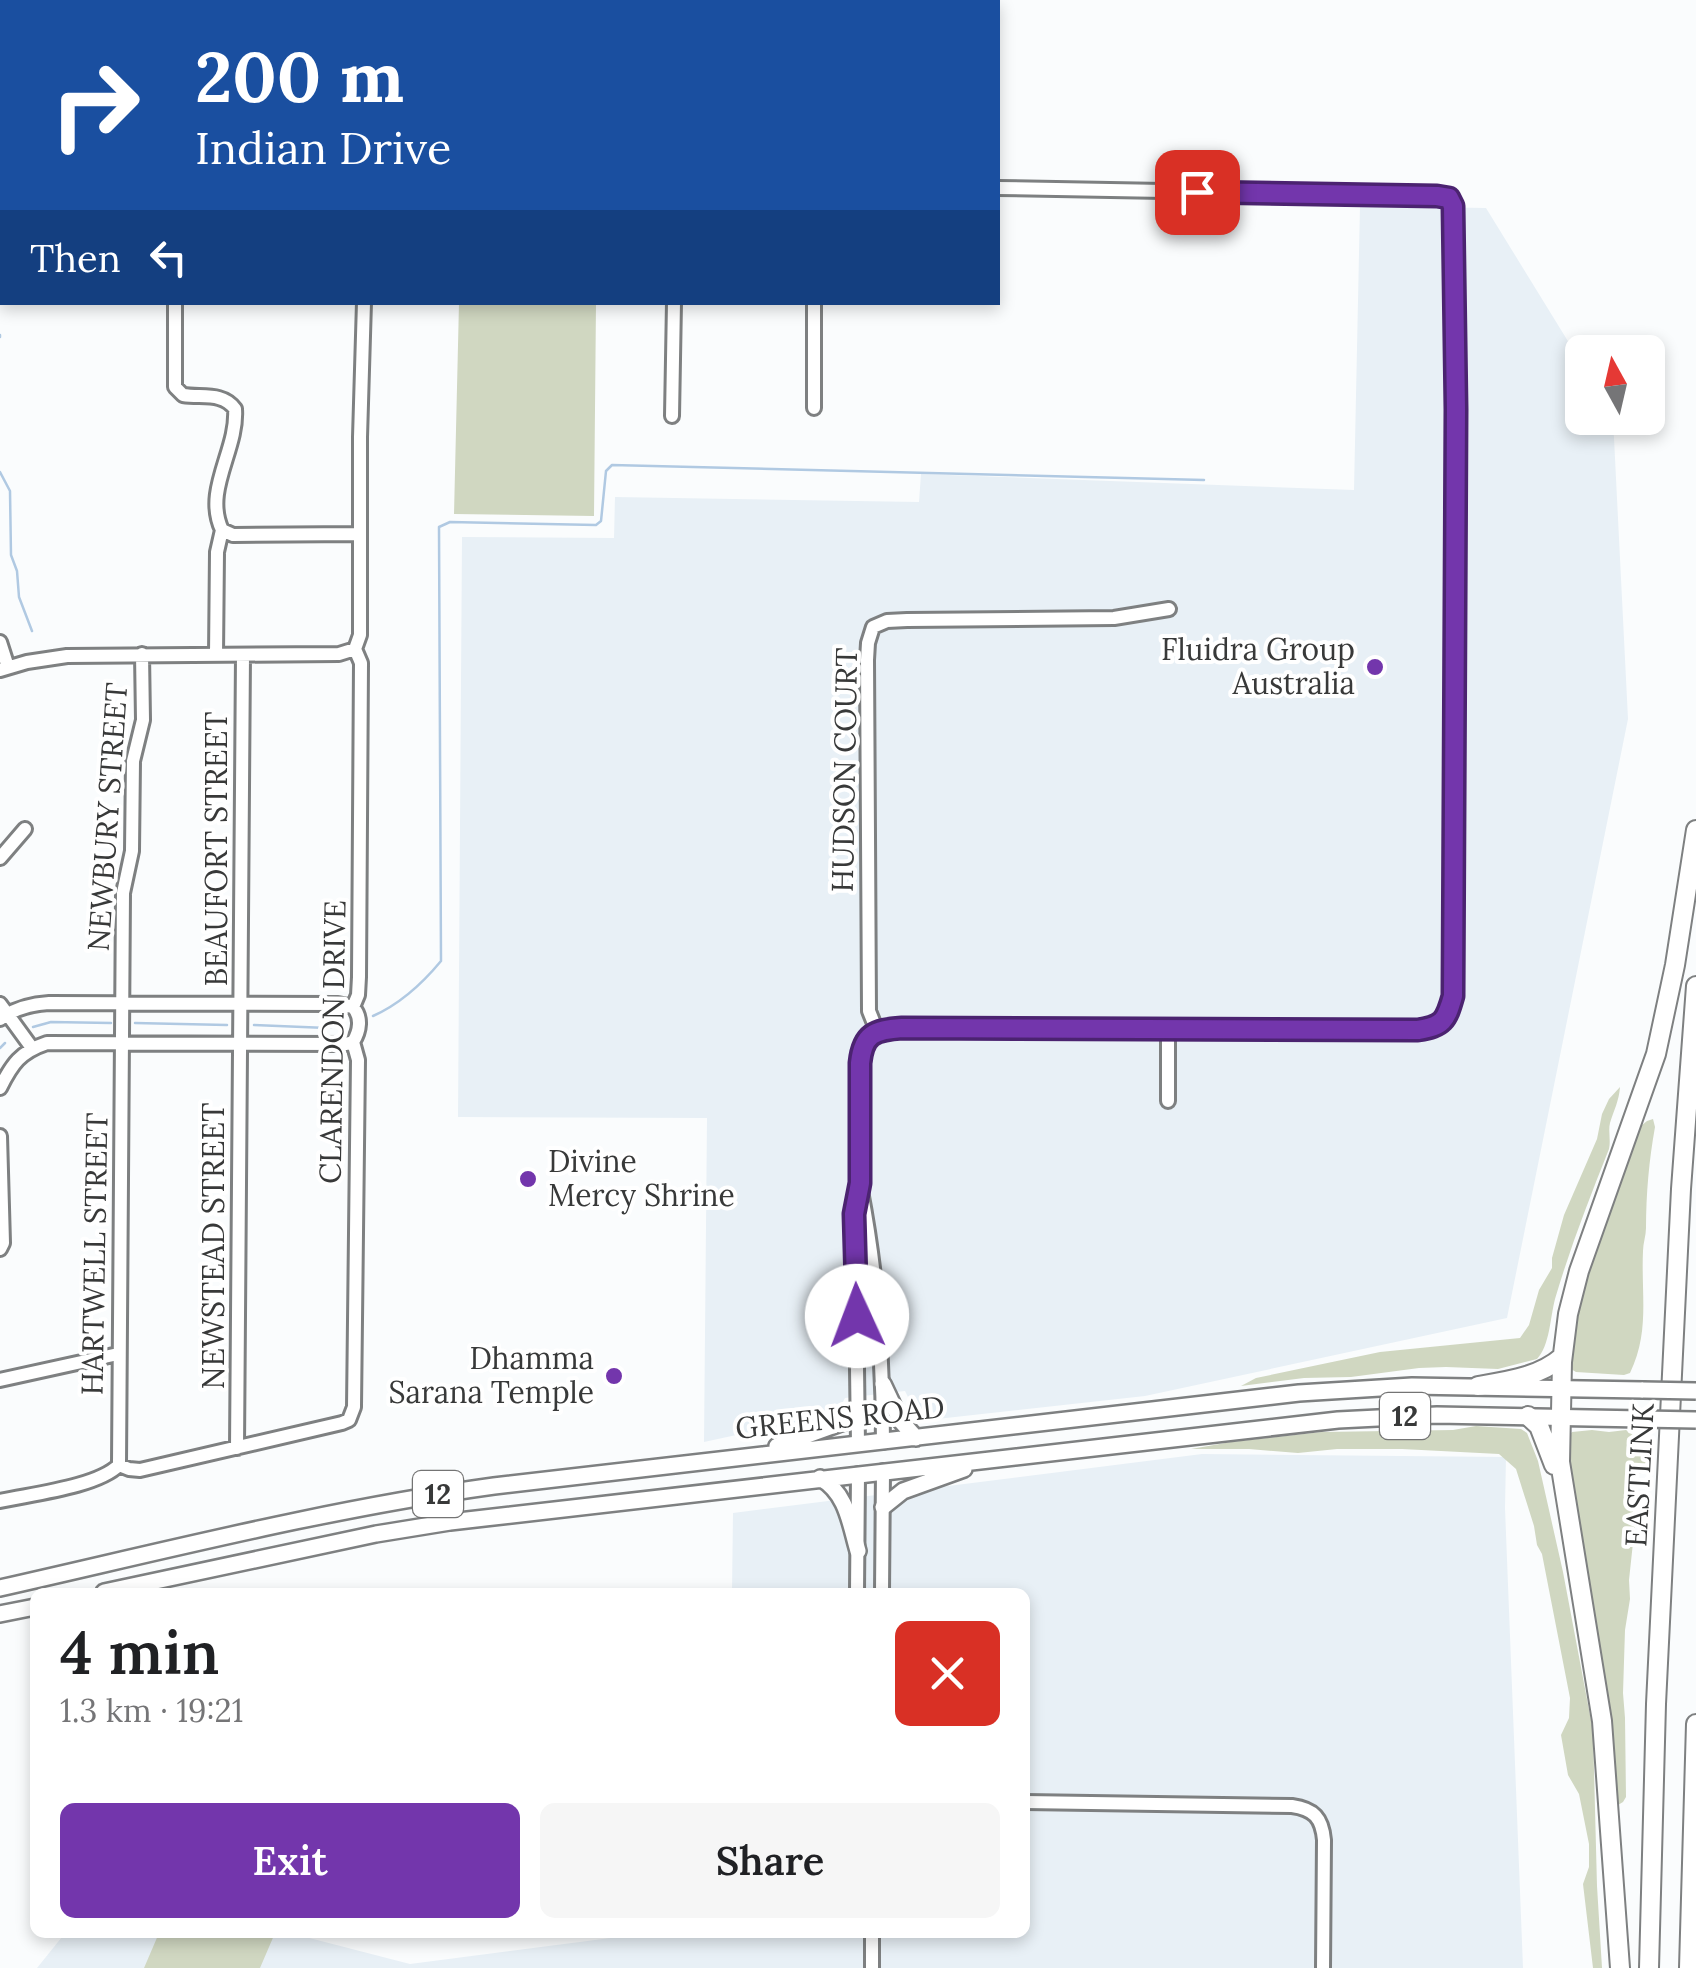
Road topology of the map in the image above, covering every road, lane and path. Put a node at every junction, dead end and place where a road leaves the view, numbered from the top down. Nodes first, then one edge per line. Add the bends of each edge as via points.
1 (1000, 188) edge
2 (175, 305) edge
3 (364, 305) edge
4 (674, 305) edge
5 (814, 305) edge
6 (814, 408) dead end
7 (672, 416) dead end
8 (222, 530) junction
9 (359, 534) junction
10 (1169, 609) dead end
11 (0, 642) edge
12 (355, 648) junction
13 (142, 654) junction
14 (216, 655) junction
15 (243, 655) junction
16 (4, 669) edge
17 (24, 829) dead end
18 (1696, 830) edge
19 (0, 858) edge
20 (1696, 986) edge
21 (123, 1003) junction
22 (241, 1003) junction
23 (353, 1007) junction
24 (3, 1012) edge
25 (1168, 1030) junction
26 (877, 1031) junction
27 (352, 1042) junction
28 (123, 1043) junction
29 (240, 1044) junction
30 (32, 1048) junction
31 (0, 1088) edge
32 (1168, 1101) dead end
33 (0, 1136) edge
34 (860, 1183) junction
35 (0, 1249) edge
36 (118, 1354) junction
37 (1562, 1358) junction
38 (0, 1380) edge
39 (884, 1384) junction
40 (1478, 1386) junction
41 (1561, 1388) junction
42 (1696, 1391) edge
43 (858, 1410) junction
44 (1528, 1416) junction
45 (1560, 1417) junction
46 (1696, 1420) edge
47 (916, 1438) junction
48 (882, 1442) junction
49 (858, 1444) junction
50 (237, 1448) junction
51 (750, 1456) junction
52 (1006, 1457) junction
53 (119, 1465) junction
54 (883, 1471) junction
55 (858, 1474) junction
56 (820, 1478) junction
57 (0, 1500) edge
58 (883, 1507) junction
59 (1566, 1509) junction
60 (264, 1528) junction
61 (858, 1551) junction
62 (271, 1556) junction
63 (0, 1588) edge
64 (123, 1588) edge
65 (858, 1588) edge
66 (882, 1588) edge
67 (30, 1608) edge
68 (0, 1614) edge
69 (1696, 1724) edge
70 (1030, 1802) edge
71 (872, 1938) edge
72 (872, 1968) edge
73 (1323, 1968) edge
74 (1620, 1968) edge
75 (1649, 1968) edge
76 (1690, 1968) edge

1 - 25 street via 1437,196 1453,206 1448,1016 1418,1030
2 - 8 street via 175,387 182,396 228,400 235,410 219,478
3 - 9 street, CLARENDON DRIVE
4 - 7 street
5 - 6 street
8 - 9 street
8 - 14 street
9 - 12 street, CLARENDON DRIVE
10 - 26 street, HUDSON COURT via 1114,618 907,620 873,627 867,660 869,1010
11 - 16 street
12 - 15 street
12 - 23 street, CLARENDON DRIVE via 362,662 359,977
13 - 14 street
13 - 16 street via 52,657
13 - 21 street, NEWBURY STREET via 132,851 123,893
14 - 15 street
15 - 22 street, BEAUFORT STREET
17 - 19 street
18 - 37 highway via 1656,1054 1579,1271
20 - 75 highway, EASTLINK via 1656,1704
21 - 22 street
21 - 24 street via 49,1002
21 - 28 street, NEWBURY STREET
22 - 23 street
22 - 29 street, BEAUFORT STREET
23 - 27 street, CLARENDON DRIVE via 360,1023
24 - 30 street
25 - 26 street
25 - 32 street
26 - 34 street via 860,1063
27 - 29 street
27 - 50 street, CLARENDON DRIVE via 358,1060 352,1414 342,1424
28 - 29 street
28 - 30 street via 47,1042
28 - 36 street, HARTWELL STREET
29 - 50 street, NEWSTEAD STREET
30 - 31 street via 12,1063
33 - 35 street
34 - 39 street
34 - 43 street via 854,1214
36 - 38 street
36 - 53 street, HARTWELL STREET
37 - 40 highway via 1530,1374
37 - 41 highway
39 - 47 main road
39 - 48 street
40 - 41 main road, GREENS ROAD / 12
40 - 47 main road, GREENS ROAD / 12 via 1299,1394
41 - 42 main road, GREENS ROAD / 12, bridge
41 - 45 highway
43 - 49 street
43 - 51 main road via 838,1424
44 - 45 main road, GREENS ROAD / 12
44 - 52 main road, GREENS ROAD / 12 via 1338,1420
44 - 59 highway via 1546,1440
45 - 46 main road, GREENS ROAD / 12, bridge
45 - 59 highway
47 - 48 main road, GREENS ROAD / 12
48 - 49 main road, GREENS ROAD / 12
48 - 54 main road
49 - 51 main road, GREENS ROAD / 12
49 - 55 main road
50 - 53 street, CLARENDON DRIVE via 140,1470
51 - 60 main road, GREENS ROAD / 12 via 418,1496
52 - 54 main road, GREENS ROAD / 12
52 - 58 main road via 903,1492
53 - 57 street, CLARENDON DRIVE via 94,1480
54 - 55 main road, GREENS ROAD / 12
54 - 58 street
55 - 56 main road, GREENS ROAD / 12
55 - 61 street
56 - 61 main road via 844,1505
56 - 62 main road, GREENS ROAD / 12 via 450,1522
58 - 66 street
59 - 74 highway via 1602,1721
60 - 62 main road via 260,1542
60 - 63 main road, GREENS ROAD / 12
61 - 65 street
62 - 64 main road, GREENS ROAD / 12
67 - 68 main road
69 - 76 highway
70 - 73 street via 1292,1806 1315,1813 1324,1840
71 - 72 street

